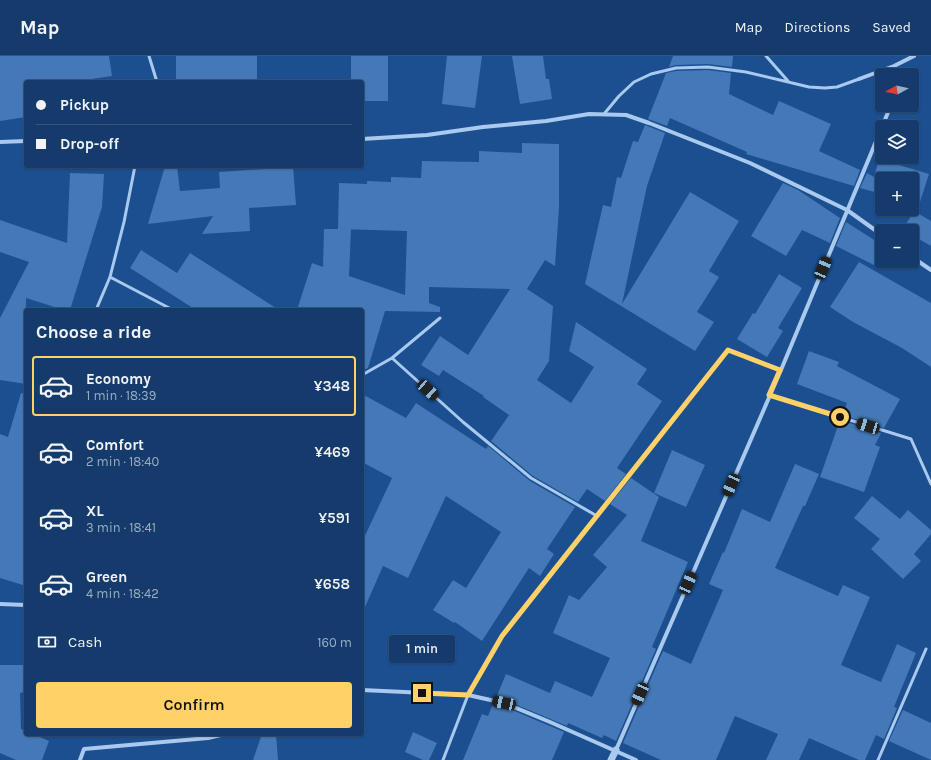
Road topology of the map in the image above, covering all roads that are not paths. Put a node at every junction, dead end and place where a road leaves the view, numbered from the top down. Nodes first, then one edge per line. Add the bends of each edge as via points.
1 (149, 56) edge
2 (766, 56) edge
3 (914, 56) edge
4 (894, 66) joint
5 (859, 79) joint
6 (156, 80) edge
7 (790, 82) junction
8 (604, 114) junction
9 (364, 139) edge
10 (24, 141) edge
11 (0, 142) edge
12 (875, 144) edge
13 (135, 168) edge
14 (847, 210) junction
15 (875, 230) edge
16 (919, 262) edge
17 (931, 270) edge
18 (110, 277) junction
19 (97, 308) edge
20 (169, 308) edge
21 (440, 318) dead end
22 (392, 358) junction
23 (780, 370) junction
24 (364, 374) edge
25 (769, 395) junction
26 (931, 484) edge
27 (597, 516) junction
28 (0, 604) edge
29 (24, 605) edge
30 (926, 649) dead end
31 (364, 690) edge
32 (468, 695) junction
33 (216, 736) edge
34 (616, 750) junction
35 (80, 760) edge
36 (443, 760) edge
37 (611, 760) edge
38 (636, 760) edge
39 (878, 760) edge

1 - 6 lane
2 - 7 lane
3 - 4 street
4 - 5 street
5 - 7 lane via 837,87 825,88
7 - 8 lane via 708,67 676,68 651,74 634,82
8 - 9 street via 483,126 427,135
8 - 14 street via 626,115 649,123 750,163
10 - 11 street
12 - 14 street
13 - 18 lane
14 - 15 street
14 - 23 street
16 - 17 street
18 - 19 lane
18 - 20 lane
21 - 22 lane
22 - 24 lane
22 - 27 lane via 463,422 531,478
23 - 25 street
23 - 27 lane via 728,350
25 - 26 lane via 911,439
25 - 34 street
27 - 32 lane via 502,636
28 - 29 street
30 - 39 lane
31 - 32 street
32 - 34 street via 504,703
32 - 36 lane
33 - 35 street via 84,749
34 - 37 street
34 - 38 street

